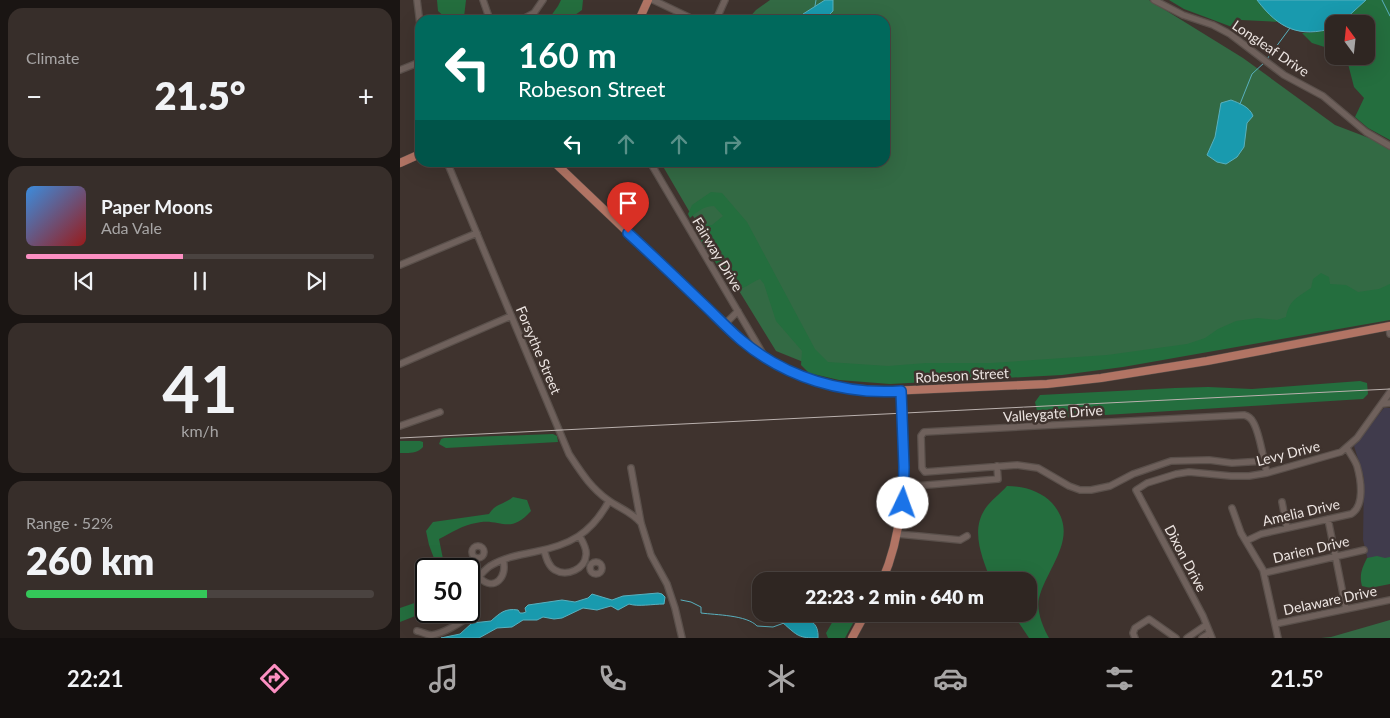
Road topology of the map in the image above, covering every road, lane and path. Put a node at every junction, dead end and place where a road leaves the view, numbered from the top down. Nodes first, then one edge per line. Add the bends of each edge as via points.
1 (417, 0) edge
2 (484, 0) edge
3 (543, 0) edge
4 (648, 0) edge
5 (653, 0) edge
6 (725, 0) edge
7 (1154, 0) edge
8 (1164, 2) edge
9 (419, 15) edge
10 (488, 15) edge
11 (530, 15) edge
12 (641, 15) edge
13 (684, 15) edge
14 (718, 15) edge
15 (415, 64) edge
16 (400, 70) edge
17 (1390, 146) edge
18 (415, 156) edge
19 (400, 162) edge
20 (449, 167) edge
21 (559, 167) edge
22 (653, 167) edge
23 (476, 233) junction
24 (400, 265) edge
25 (738, 311) junction
26 (511, 316) junction
27 (724, 324) junction
28 (1390, 329) edge
29 (765, 358) junction
30 (400, 364) edge
31 (901, 391) junction
32 (1390, 392) edge
33 (1390, 403) edge
34 (1382, 404) junction
35 (440, 412) dead end
36 (400, 426) edge
37 (1347, 448) junction
38 (1264, 461) junction
39 (997, 466) junction
40 (631, 468) dead end
41 (1267, 473) junction
42 (904, 487) junction
43 (1136, 490) joint
44 (609, 501) junction
45 (1282, 502) dead end
46 (1232, 508) dead end
47 (1328, 520) junction
48 (641, 522) junction
49 (1287, 528) junction
50 (898, 534) junction
51 (967, 536) dead end
52 (580, 537) junction
53 (1246, 541) junction
54 (544, 550) junction
55 (1364, 550) dead end
56 (1335, 556) junction
57 (482, 557) dead end
58 (503, 560) junction
59 (584, 562) junction
60 (590, 565) dead end
61 (489, 567) junction
62 (886, 572) edge
63 (1264, 573) junction
64 (480, 578) joint
65 (1390, 600) edge
66 (1346, 609) junction
67 (861, 622) edge
68 (460, 623) edge
69 (1275, 624) junction
70 (1206, 625) junction
71 (417, 631) dead end
72 (1211, 635) edge
73 (682, 638) edge
74 (852, 638) edge
75 (1135, 638) edge
76 (1176, 638) edge
77 (1186, 638) edge
78 (1202, 638) edge
79 (1278, 638) edge

1 - 9 street
2 - 10 street
3 - 11 street
4 - 12 main road
5 - 13 street
6 - 14 street
7 - 8 street, Longleaf Drive
8 - 17 street, Longleaf Drive via 1183,15 1230,34 1284,75 1333,103 1366,132
15 - 16 street
18 - 19 main road
20 - 23 street, Forsythe Street
21 - 27 main road, Robeson Street
22 - 25 street, Fairway Drive
23 - 24 street
23 - 26 street, Forsythe Street
25 - 27 street
25 - 29 street, Fairway Drive
26 - 30 street
26 - 44 street, Forsythe Street via 569,454 591,487
27 - 29 main road, Robeson Street
28 - 31 main road, Robeson Street via 1101,378
29 - 31 main road, Robeson Street via 827,384 858,390
31 - 42 main road
32 - 34 street, Levy Drive
33 - 34 street
34 - 37 street, Levy Drive
35 - 36 street
37 - 41 street, Levy Drive
37 - 47 street, Amelia Drive via 1356,466 1360,504 1354,513
38 - 39 street, Valleygate Drive via 1232,464 1209,460 1171,461 1132,474 1110,486 1091,490 1068,486 1045,471 1029,466
38 - 39 street, Valleygate Drive via 1254,423 1244,415 924,432 921,436 922,468 925,472
38 - 41 street, Valleygate Drive
39 - 42 street via 998,479
40 - 48 street
41 - 43 street, Levy Drive via 1231,476 1189,472 1164,477
42 - 50 main road
43 - 70 street, Dixon Drive
44 - 48 street, Forsythe Street
44 - 52 street via 596,522
45 - 49 street
46 - 53 street
47 - 49 street, Amelia Drive
47 - 56 street
48 - 73 street via 651,555 667,584
49 - 53 street, Amelia Drive
50 - 51 street via 960,540
50 - 62 main road
52 - 54 street
52 - 59 street via 586,554
53 - 63 street
54 - 58 street
54 - 59 street via 556,571 572,572
55 - 56 street, Darien Drive
56 - 63 street, Darien Drive
56 - 66 street
57 - 61 street
58 - 61 street
58 - 64 street via 504,574 496,581 486,583
59 - 60 street
61 - 64 street
63 - 69 street
65 - 66 street, Delaware Drive
66 - 69 street, Delaware Drive
67 - 74 main road
68 - 71 street via 437,634
69 - 79 street
70 - 72 street, Dixon Drive
70 - 77 street
72 - 78 street
75 - 76 street via 1135,628 1149,619

